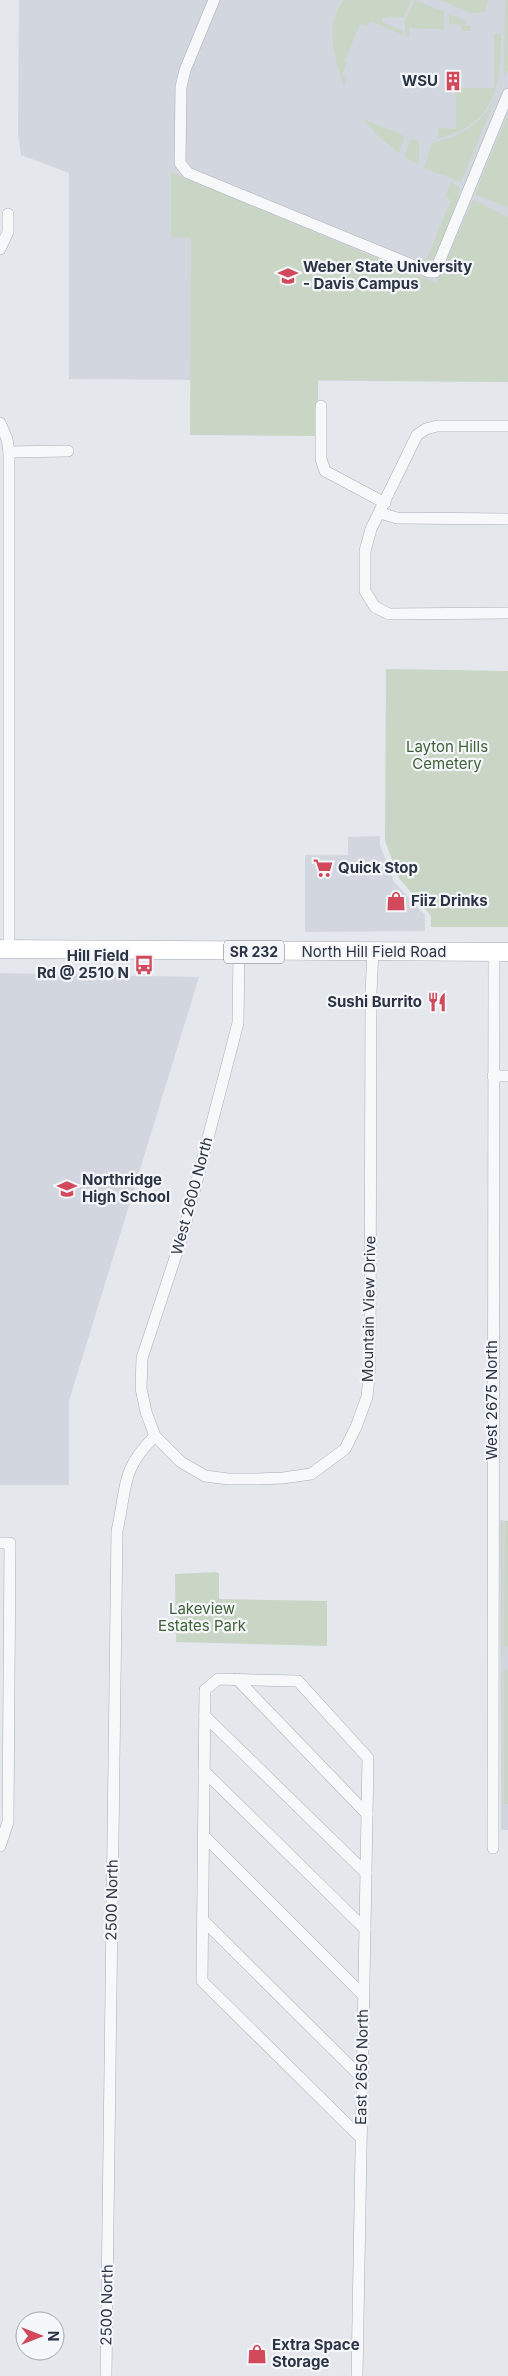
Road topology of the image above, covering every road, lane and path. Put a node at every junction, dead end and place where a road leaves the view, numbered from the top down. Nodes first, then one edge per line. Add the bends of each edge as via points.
1 (214, 0) edge
2 (508, 94) edge
3 (8, 214) dead end
4 (0, 249) edge
5 (322, 406) dead end
6 (0, 423) edge
7 (508, 426) edge
8 (68, 451) dead end
9 (9, 452) junction
10 (382, 508) junction
11 (508, 519) edge
12 (508, 613) edge
13 (4, 805) edge
14 (5, 948) edge
15 (373, 951) junction
16 (239, 952) junction
17 (501, 952) edge
18 (493, 1076) junction
19 (508, 1076) edge
20 (155, 1436) junction
21 (5, 1543) edge
22 (237, 1679) junction
23 (205, 1716) junction
24 (5, 1746) edge
25 (204, 1771) junction
26 (367, 1814) junction
27 (204, 1836) junction
28 (0, 1846) edge
29 (493, 1848) dead end
30 (366, 1873) junction
31 (203, 1920) junction
32 (364, 1929) junction
33 (363, 1995) junction
34 (361, 2077) junction
35 (361, 2138) junction
36 (106, 2376) edge
37 (357, 2376) edge

1 - 2 street via 181,87 182,169 429,272 435,272
3 - 4 street via 8,232
5 - 10 street via 325,471
6 - 9 street
7 - 10 street via 437,426 426,429 414,441
8 - 9 street
9 - 13 street
10 - 11 street via 397,518
10 - 12 street via 371,529 365,551 366,591 375,607 389,614
13 - 14 street
14 - 16 main road, North Hill Field Road / SR 232
15 - 16 main road, North Hill Field Road / SR 232
15 - 17 main road, North Hill Field Road / SR 232
15 - 20 street, Mountain View Drive via 370,1366 366,1397 356,1427 342,1453 311,1474 283,1478 205,1476 181,1462
16 - 20 street, West 2600 North via 238,1023 183,1234 142,1358 141,1388
17 - 18 street, West 2675 North
18 - 19 street
18 - 29 street, West 2675 North
20 - 36 street, 2500 North via 128,1470 117,1531
21 - 24 street
22 - 23 street via 218,1679 205,1690
22 - 26 street
22 - 26 street, East 2650 North via 298,1681 368,1758
23 - 25 street
23 - 30 street
24 - 28 street via 8,1822
25 - 27 street
25 - 32 street
26 - 30 street, East 2650 North
27 - 31 street
27 - 33 street
30 - 32 street, East 2650 North
31 - 34 street
31 - 35 street via 202,1981
32 - 33 street, East 2650 North
33 - 34 street, East 2650 North
34 - 35 street, East 2650 North
35 - 37 street, East 2650 North

